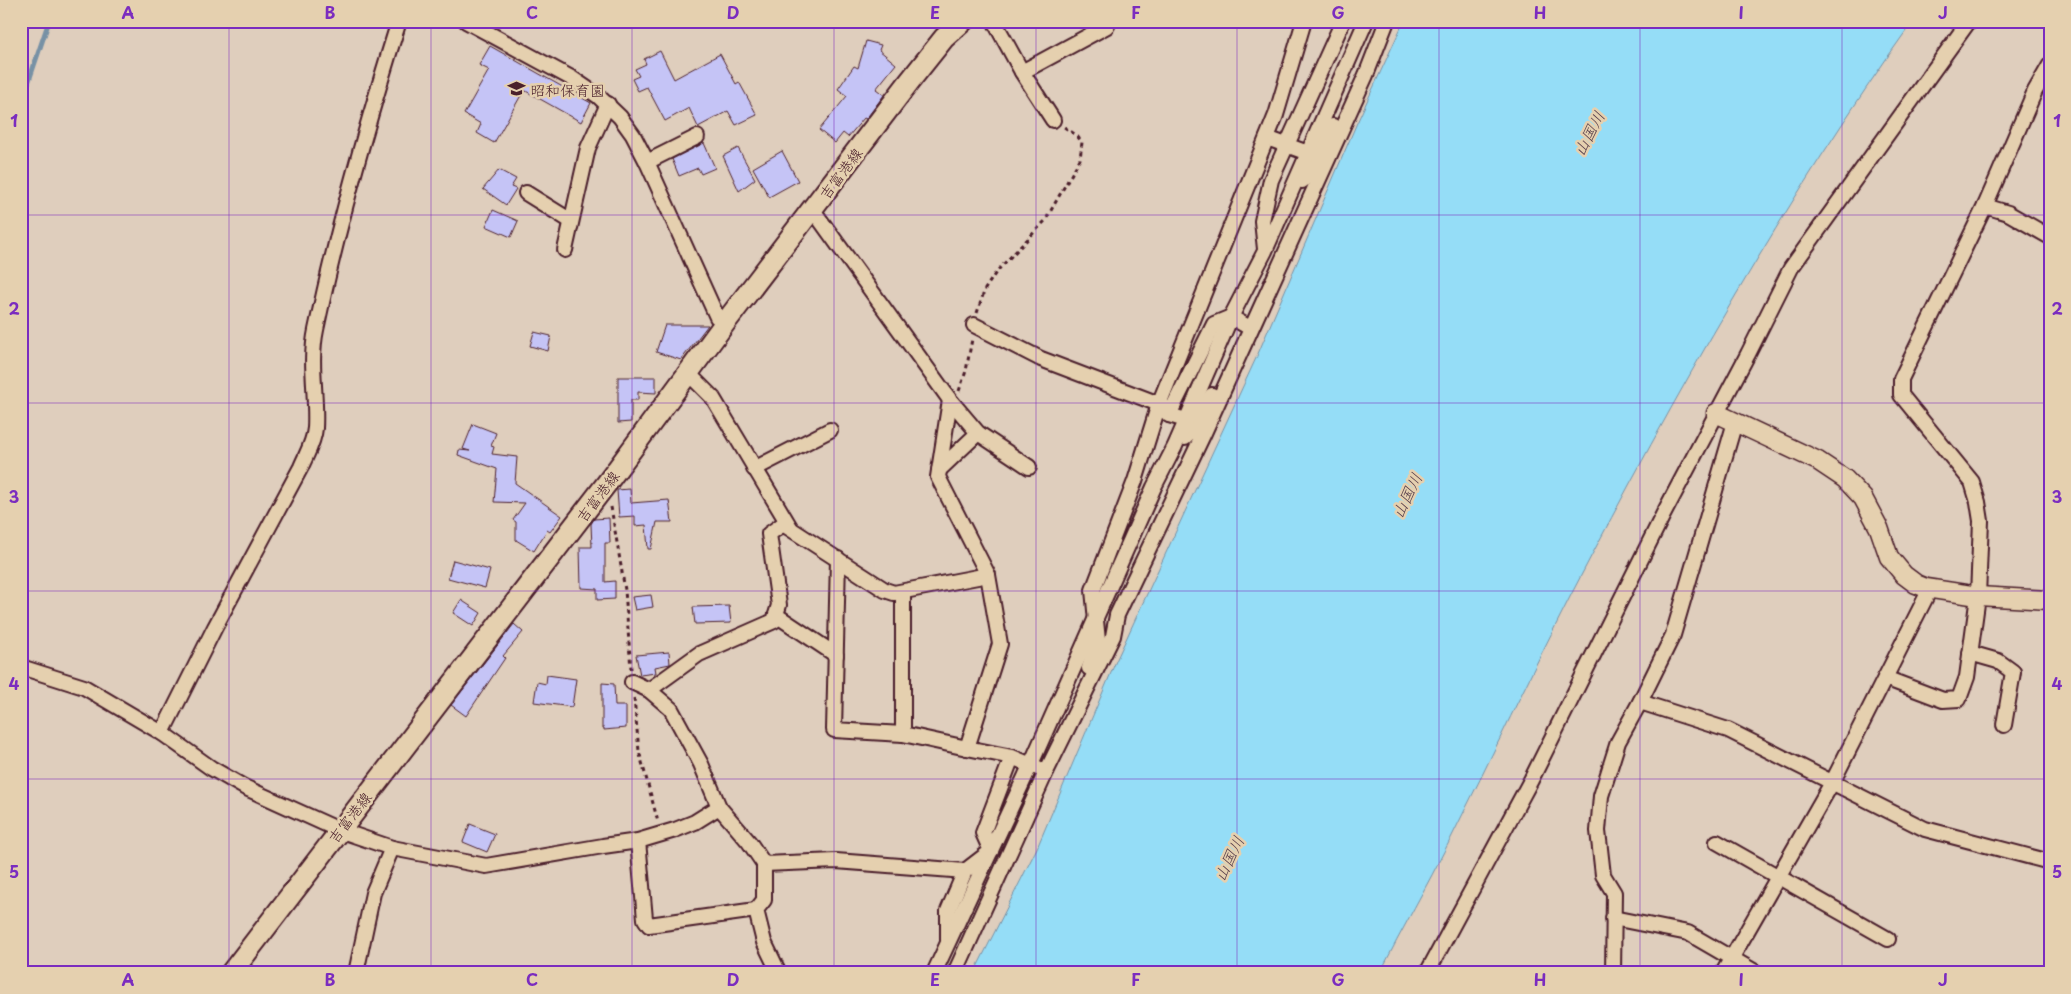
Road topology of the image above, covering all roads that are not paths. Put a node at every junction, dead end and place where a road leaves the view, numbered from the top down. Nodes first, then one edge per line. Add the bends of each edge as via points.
1 (399, 21) edge
2 (466, 21) edge
3 (963, 21) edge
4 (994, 21) edge
5 (1304, 21) edge
6 (1343, 21) edge
7 (1366, 21) edge
8 (1387, 21) edge
9 (1968, 21) edge
10 (1107, 26) dead end
11 (1331, 47) junction
12 (1351, 52) junction
13 (2050, 65) edge
14 (1022, 72) junction
15 (1366, 75) junction
16 (608, 104) junction
17 (1053, 120) road end
18 (697, 137) dead end
19 (1267, 138) junction
20 (1286, 145) junction
21 (1308, 152) junction
22 (647, 162) junction
23 (1292, 192) junction
24 (526, 193) dead end
25 (1312, 195) junction
26 (1986, 206) junction
27 (813, 210) junction
28 (571, 221) junction
29 (2050, 237) edge
30 (565, 250) dead end
31 (1265, 250) junction
32 (1232, 316) junction
33 (725, 323) junction
34 (974, 325) road end
35 (1248, 333) junction
36 (688, 373) junction
37 (950, 400) junction
38 (1159, 404) junction
39 (1716, 413) junction
40 (1169, 414) junction
41 (1735, 422) junction
42 (1193, 429) junction
43 (830, 430) dead end
44 (978, 434) junction
45 (1029, 466) dead end
46 (754, 469) junction
47 (939, 470) junction
48 (790, 527) junction
49 (838, 559) junction
50 (988, 575) junction
51 (1930, 589) junction
52 (902, 592) junction
53 (1978, 596) junction
54 (2050, 600) edge
55 (776, 614) junction
56 (1097, 616) junction
57 (1970, 653) junction
58 (836, 655) junction
59 (21, 667) edge
60 (1884, 678) junction
61 (632, 682) road end
62 (649, 690) junction
63 (1640, 702) junction
64 (1071, 722) junction
65 (2004, 725) dead end
66 (162, 733) junction
67 (903, 734) junction
68 (967, 748) junction
69 (1012, 757) junction
70 (1030, 764) junction
71 (1046, 772) junction
72 (1833, 781) junction
73 (718, 807) junction
74 (339, 830) junction
75 (638, 841) junction
76 (1717, 842) dead end
77 (392, 848) junction
78 (991, 850) junction
79 (1008, 858) junction
80 (2050, 862) edge
81 (764, 864) junction
82 (964, 871) junction
83 (1778, 876) junction
84 (756, 910) junction
85 (1613, 918) junction
86 (1888, 939) dead end
87 (948, 945) junction
88 (1732, 957) junction
89 (231, 973) edge
90 (356, 973) edge
91 (778, 973) edge
92 (934, 973) edge
93 (955, 973) edge
94 (1427, 973) edge
95 (1612, 973) edge
96 (1723, 973) edge
97 (1757, 973) edge

1 - 66 street via 368,121 315,331 312,378 315,430 311,445
2 - 16 street via 572,79
3 - 27 main road, 吉富港線 via 926,60
4 - 14 street
5 - 19 street via 1290,74
6 - 11 street
7 - 12 street
8 - 15 street
9 - 39 street via 1791,268
10 - 14 street
11 - 12 street
11 - 20 street
12 - 21 street
13 - 26 street via 2035,91
14 - 17 street
15 - 23 street via 1353,88 1307,177
15 - 25 street
16 - 22 street via 633,135
16 - 28 street via 588,148
18 - 22 street
19 - 20 street
19 - 38 street
20 - 21 street
20 - 31 street via 1271,180 1262,221
21 - 23 street
22 - 33 street via 716,317
23 - 25 street
23 - 31 street
24 - 28 street
25 - 35 street
26 - 29 street
26 - 53 street via 1901,378 1901,394 1972,482 1981,521
27 - 33 main road, 吉富港線
27 - 37 street
28 - 30 street
31 - 32 street
32 - 35 street
32 - 40 street via 1214,324
32 - 42 street
33 - 36 main road, 吉富港線
34 - 38 street via 1041,359
35 - 42 street
36 - 46 street via 713,398
36 - 74 main road, 吉富港線
37 - 44 street
37 - 47 street
38 - 40 street
38 - 56 street via 1135,481 1093,590
39 - 41 street
39 - 94 street via 1526,788
40 - 42 street
41 - 51 street via 1818,461 1845,479 1875,520 1889,557 1907,578
41 - 63 street via 1673,635
42 - 56 street via 1175,446
42 - 64 street via 1117,615 1113,636
43 - 46 street
44 - 45 street
44 - 47 street
46 - 48 street
47 - 50 street via 938,477
48 - 49 street
48 - 55 street via 783,524 769,534 778,604
49 - 52 street via 885,590
49 - 58 street
50 - 52 street
50 - 68 street via 1000,644
51 - 53 street
51 - 60 street
52 - 67 street
53 - 54 street
53 - 57 street
55 - 58 street
55 - 62 street via 774,621 699,654
56 - 64 street via 1098,641
56 - 70 street
57 - 60 street via 1967,677 1959,699 1943,700
57 - 65 street via 1998,661 2013,672
58 - 67 street via 834,730
59 - 66 street via 84,687
60 - 72 street
61 - 62 street
62 - 73 street via 672,709 701,764
63 - 72 street via 1728,730
63 - 85 street via 1618,742 1598,810 1603,876 1614,892
64 - 71 street
66 - 74 street via 244,787
67 - 68 street
68 - 69 street
69 - 70 street
69 - 78 street via 983,833
70 - 71 street
70 - 78 street
71 - 79 street
72 - 80 street via 1925,829
72 - 83 street
73 - 75 street via 695,822
73 - 81 street via 744,835
74 - 77 street
74 - 89 main road, 吉富港線
75 - 77 street via 486,866
75 - 84 street via 645,919 649,925
76 - 83 street
77 - 90 street via 373,893
78 - 79 street
78 - 82 street
78 - 87 street
79 - 93 street
81 - 82 street via 836,861
81 - 84 street via 764,900
82 - 87 street via 948,911
83 - 86 street
83 - 88 street
84 - 91 street via 764,942
85 - 88 street via 1688,933
85 - 95 street
87 - 92 street
88 - 96 street
88 - 97 street

